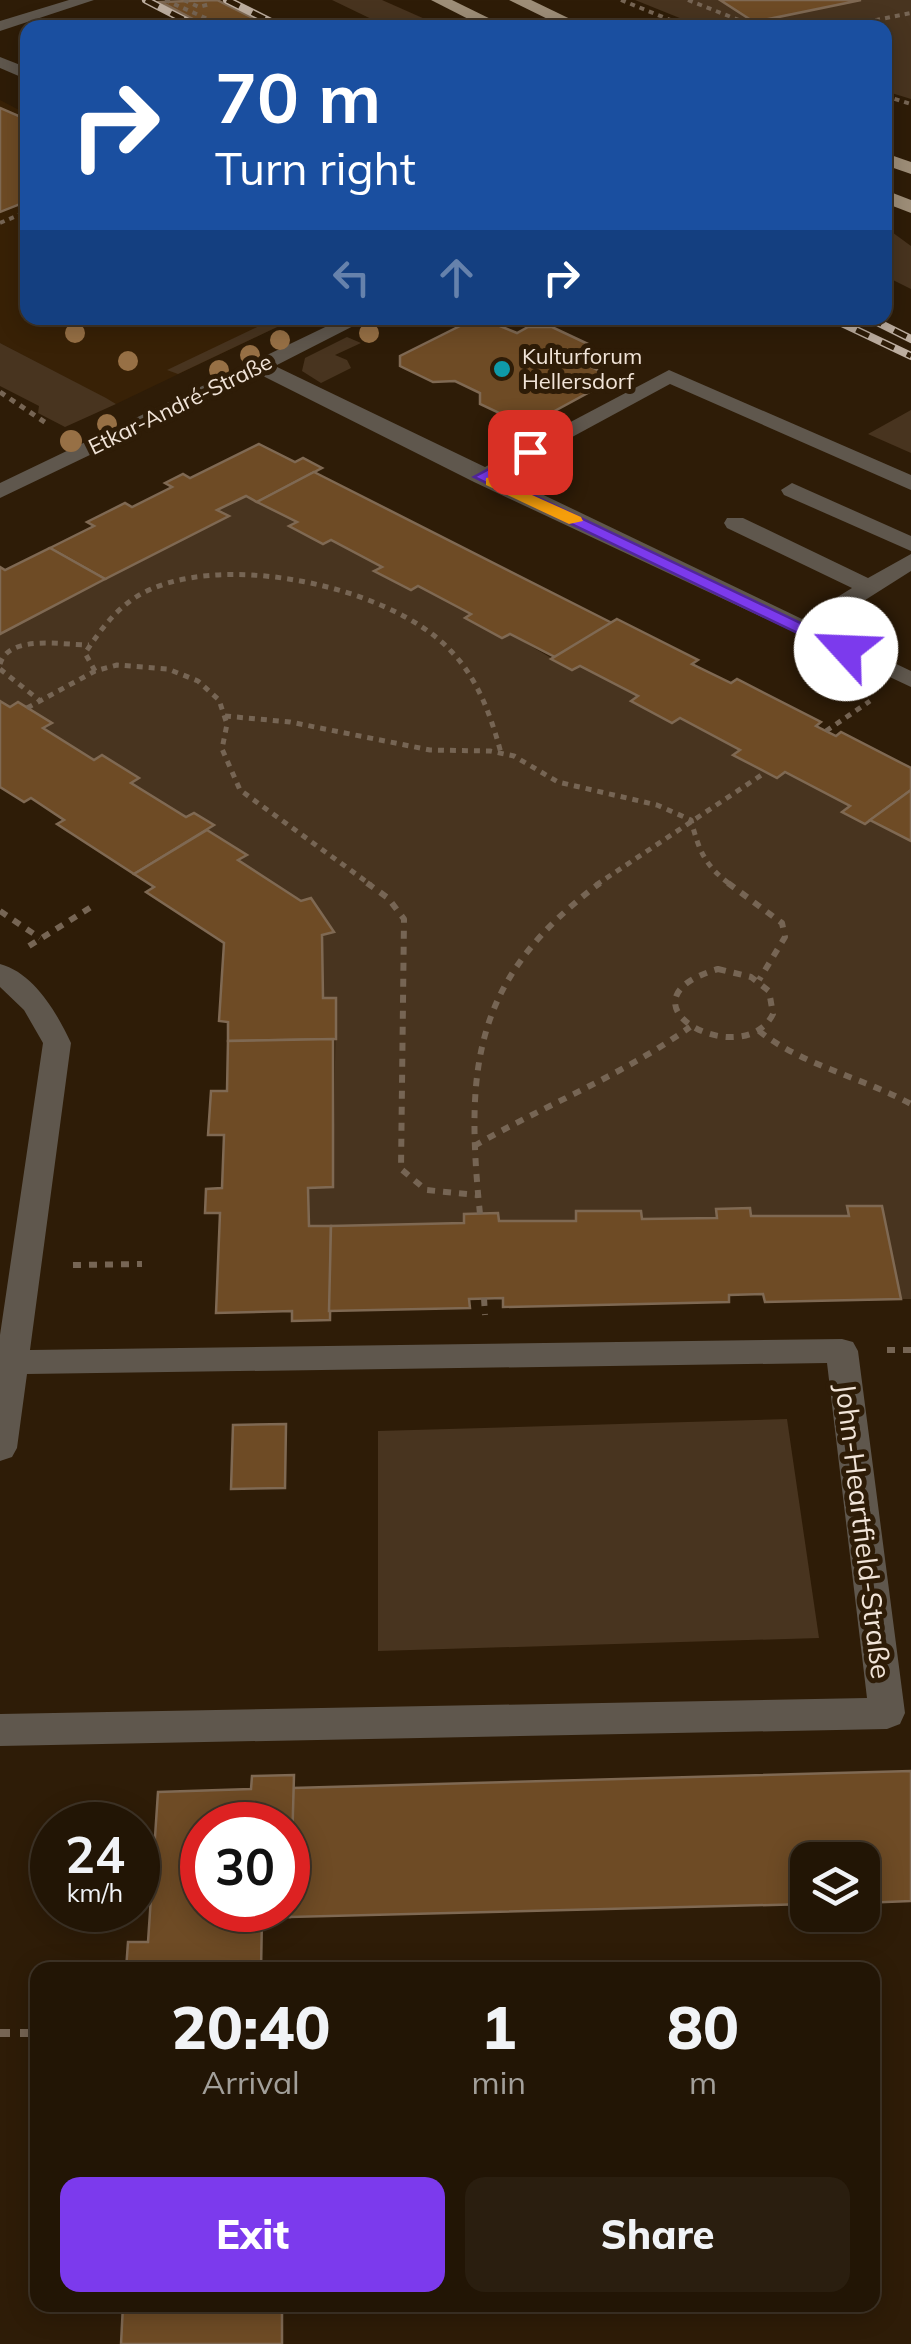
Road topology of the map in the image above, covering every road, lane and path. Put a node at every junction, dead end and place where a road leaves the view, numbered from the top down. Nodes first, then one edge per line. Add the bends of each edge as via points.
1 (166, 0) edge
2 (184, 0) edge
3 (438, 0) edge
4 (517, 0) edge
5 (622, 0) edge
6 (688, 0) edge
7 (83, 1) edge
8 (210, 4) dead end
9 (911, 13) edge
10 (204, 20) edge
11 (483, 20) edge
12 (563, 20) edge
13 (671, 20) edge
14 (737, 20) edge
15 (876, 20) edge
16 (0, 26) edge
17 (345, 325) edge
18 (258, 366) junction
19 (0, 392) edge
20 (49, 425) dead end
21 (482, 477) junction
22 (911, 483) edge
23 (792, 490) dead end
24 (0, 491) edge
25 (736, 523) dead end
26 (911, 544) edge
27 (911, 562) edge
28 (869, 586) junction
29 (802, 629) junction
30 (89, 645) junction
31 (0, 666) edge
32 (95, 671) junction
33 (911, 680) edge
34 (39, 700) junction
35 (26, 708) dead end
36 (860, 708) dead end
37 (224, 716) junction
38 (826, 731) dead end
39 (500, 753) junction
40 (766, 772) dead end
41 (692, 820) junction
42 (96, 904) dead end
43 (0, 911) edge
44 (41, 938) junction
45 (7, 964) edge
46 (758, 980) junction
47 (690, 1027) junction
48 (759, 1031) junction
49 (911, 1104) edge
50 (474, 1146) junction
51 (478, 1195) junction
52 (480, 1214) dead end
53 (142, 1264) dead end
54 (26, 1265) junction
55 (13, 1362) junction
56 (0, 1448) edge
57 (0, 1730) edge
58 (0, 2033) edge
59 (30, 2033) edge

1 - 10 path
2 - 8 path
3 - 11 main road
4 - 12 main road
5 - 13 path
6 - 14 path
7 - 16 street
9 - 15 path
17 - 18 street, Etkar-André-Straße
18 - 21 street
18 - 24 street, Etkar-André-Straße
19 - 20 path
21 - 22 street via 670,376
21 - 29 street
23 - 26 street
25 - 28 street
27 - 28 street
28 - 29 street
29 - 33 street
30 - 31 path via 16,645
30 - 32 path via 85,653
30 - 39 path via 130,599 159,586 222,574 304,579 396,613 440,640 473,679
31 - 34 path
32 - 34 path
32 - 37 path via 117,665 168,669 198,682 219,700
34 - 35 path
36 - 38 path
37 - 39 path via 430,750
37 - 51 path via 222,748 240,790 376,888 404,919 402,1169 412,1185 431,1193
39 - 41 path via 558,782
40 - 41 path
41 - 46 path via 709,869 782,924 781,946
41 - 50 path via 600,884 525,956 495,1005 477,1054
42 - 44 path
43 - 44 path
44 - 45 path
45 - 54 street via 42,1011 56,1044
46 - 47 path via 718,969 682,981 673,1008
46 - 48 path via 776,1006
47 - 48 path via 718,1038
47 - 50 path via 655,1052
48 - 49 path via 784,1051
50 - 51 path
51 - 52 path
53 - 54 path
54 - 55 street
55 - 56 street
55 - 57 street, John-Heartfield-Straße via 842,1350 887,1712
58 - 59 path

